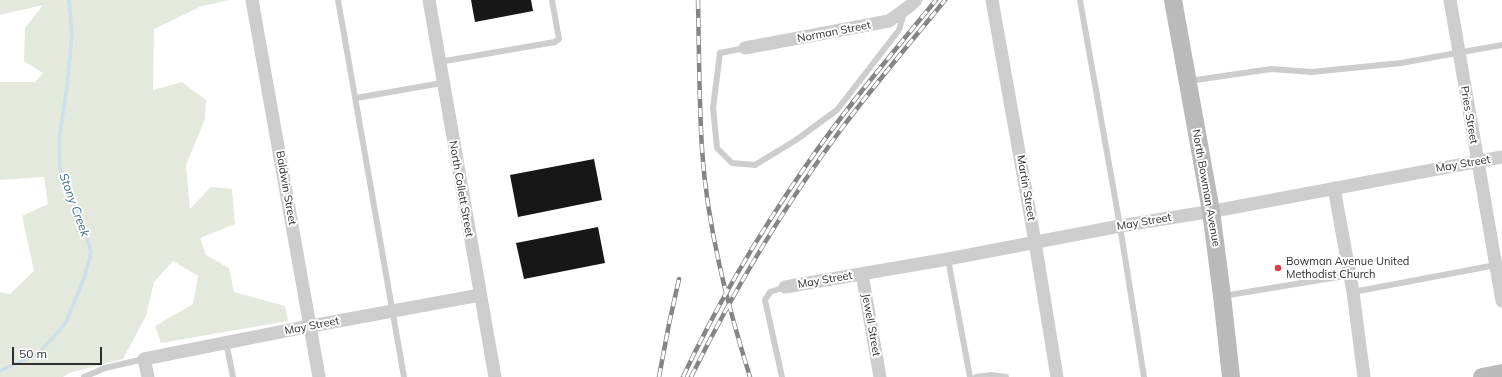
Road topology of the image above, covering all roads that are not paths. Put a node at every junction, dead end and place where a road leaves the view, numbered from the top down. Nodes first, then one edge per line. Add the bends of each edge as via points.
1 (252, 0) edge
2 (338, 0) edge
3 (429, 0) edge
4 (552, 0) edge
5 (916, 0) edge
6 (993, 0) edge
7 (1080, 0) edge
8 (1173, 0) edge
9 (1450, 0) edge
10 (905, 10) junction
11 (1502, 46) edge
12 (745, 48) joint
13 (1459, 53) junction
14 (439, 62) junction
15 (1188, 82) junction
16 (442, 83) junction
17 (356, 98) junction
18 (1502, 157) edge
19 (1477, 162) junction
20 (1334, 188) junction
21 (1211, 210) junction
22 (1120, 226) junction
23 (1035, 242) junction
24 (948, 259) junction
25 (1499, 265) edge
26 (862, 274) junction
27 (1350, 275) junction
28 (786, 287) joint
29 (1353, 292) junction
30 (480, 295) junction
31 (1222, 296) junction
32 (1502, 301) edge
33 (392, 311) junction
34 (310, 326) junction
35 (226, 342) junction
36 (144, 359) junction
37 (1502, 373) edge
38 (84, 377) edge
39 (148, 377) edge
40 (233, 377) edge
41 (319, 377) edge
42 (404, 377) edge
43 (495, 377) edge
44 (782, 377) edge
45 (880, 377) edge
46 (970, 377) edge
47 (976, 377) edge
48 (1006, 377) edge
49 (1057, 377) edge
50 (1144, 377) edge
51 (1231, 377) edge
52 (1364, 377) edge
53 (1482, 377) edge

1 - 34 street, Baldwin Street
2 - 17 lane
3 - 14 street, North Collett Street
4 - 14 lane via 559,39 555,42
5 - 10 street, Norman Street
6 - 23 street, Martin Street
7 - 22 lane
8 - 15 street, North Bowman Avenue
9 - 13 street, Pries Street
10 - 12 street, Norman Street via 889,21
10 - 12 lane via 899,30 837,110 796,140 755,165 732,163 717,148 713,108 720,53
11 - 13 lane
13 - 15 lane via 1401,63 1312,72 1271,69
13 - 19 street, Pries Street
14 - 16 street, North Collett Street
15 - 21 street, North Bowman Avenue
16 - 17 lane
16 - 30 street, North Collett Street
17 - 33 lane
18 - 19 street, May Street
19 - 20 street, May Street
19 - 25 street, Pries Street
20 - 21 street, May Street
20 - 27 street
21 - 22 street, May Street
21 - 31 street, North Bowman Avenue
22 - 23 street, May Street
22 - 50 lane
23 - 24 street, May Street
23 - 49 street, Martin Street
24 - 26 street, May Street
24 - 46 lane
25 - 29 lane
25 - 32 street, Pries Street
26 - 28 street, May Street
26 - 45 street, Jewell Street
27 - 29 street
27 - 31 lane
28 - 44 lane via 770,292 765,300
29 - 52 street
30 - 33 street, May Street
30 - 43 street, North Collett Street
31 - 51 street, North Bowman Avenue
33 - 34 street, May Street
33 - 42 lane
34 - 35 street, May Street
34 - 41 street, Baldwin Street
35 - 36 street, May Street
35 - 40 lane
36 - 38 lane via 104,368
36 - 39 street
37 - 53 street
47 - 48 lane

